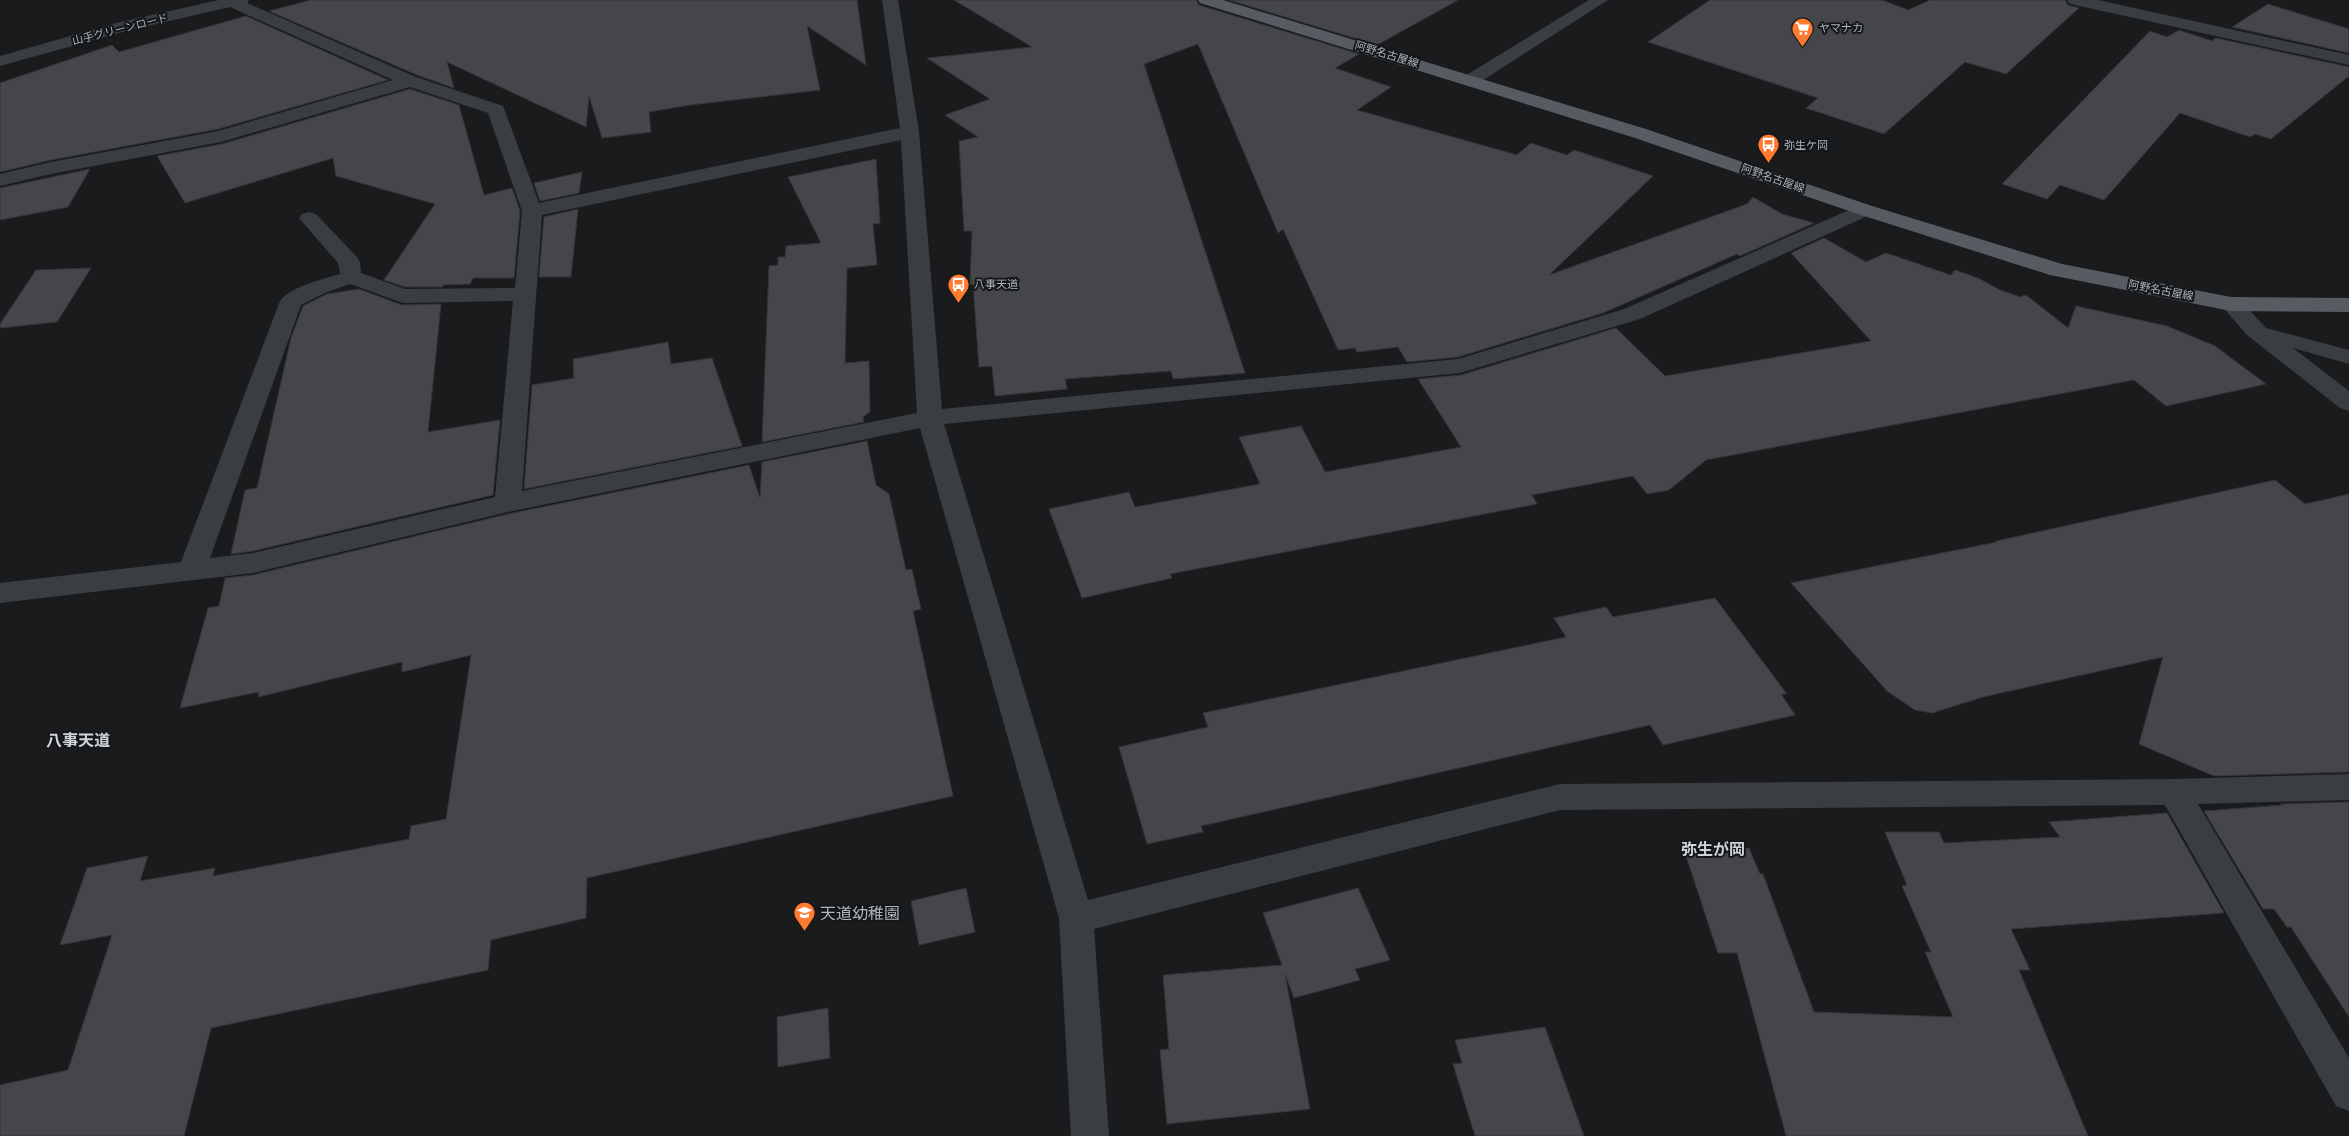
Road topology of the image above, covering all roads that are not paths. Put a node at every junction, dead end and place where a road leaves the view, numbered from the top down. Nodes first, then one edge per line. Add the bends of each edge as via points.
1 (172, 0) edge
2 (890, 0) edge
3 (1206, 0) edge
4 (1600, 0) edge
5 (2075, 0) edge
6 (236, 1) edge
7 (79, 22) dead end
8 (2349, 60) edge
9 (0, 61) edge
10 (410, 80) junction
11 (1471, 80) junction
12 (910, 132) junction
13 (0, 180) edge
14 (1865, 210) junction
15 (532, 211) junction
16 (309, 218) dead end
17 (351, 278) junction
18 (525, 294) junction
19 (2231, 304) junction
20 (2349, 305) edge
21 (2255, 330) junction
22 (2349, 357) edge
23 (2349, 403) edge
24 (930, 418) junction
25 (508, 503) junction
26 (192, 570) junction
27 (0, 593) edge
28 (2349, 787) edge
29 (2174, 792) junction
30 (1076, 918) junction
31 (2349, 1093) edge
32 (1090, 1136) edge

1 - 7 street, 山手グリーンロード
2 - 12 street
3 - 11 main road, 阿野名古屋線
4 - 11 street
5 - 8 street
6 - 9 street, 山手グリーンロード
6 - 10 street
10 - 13 street via 220,136
10 - 15 street via 496,110
11 - 14 main road, 阿野名古屋線
12 - 15 street
12 - 24 street
14 - 19 main road, 阿野名古屋線 via 2058,270
14 - 24 street via 1632,314 1460,366
15 - 18 street
16 - 17 street via 349,262
17 - 18 street via 403,296
17 - 26 street via 318,287 290,301
18 - 25 street
19 - 20 main road, 阿野名古屋線
19 - 21 street
21 - 22 street
21 - 23 street
24 - 25 street
24 - 30 street
25 - 26 street via 253,563
26 - 27 street
28 - 29 street
29 - 30 street via 1560,798
29 - 31 street
30 - 32 street

